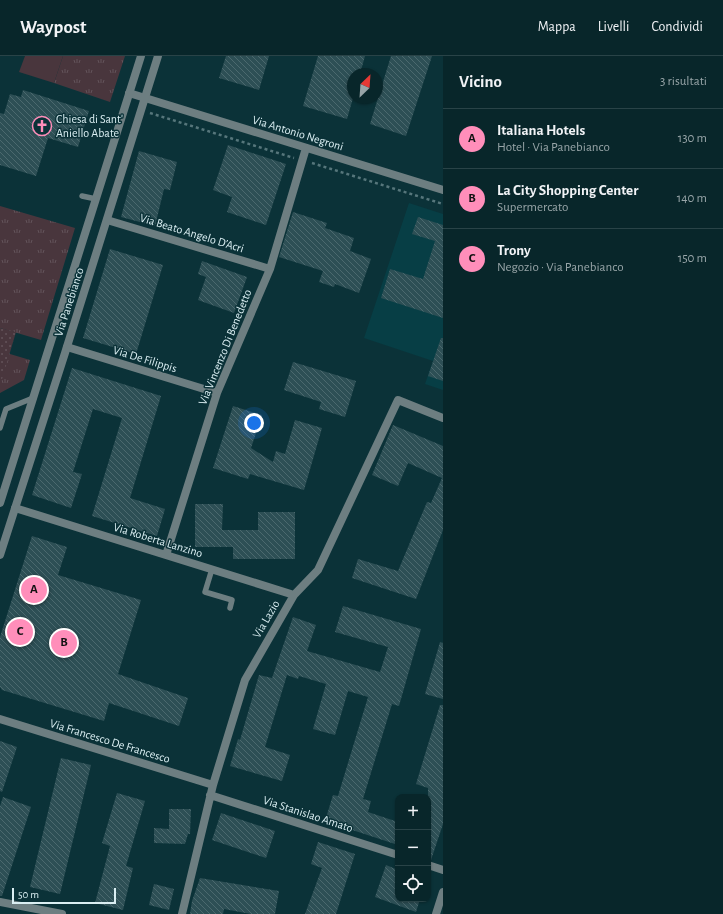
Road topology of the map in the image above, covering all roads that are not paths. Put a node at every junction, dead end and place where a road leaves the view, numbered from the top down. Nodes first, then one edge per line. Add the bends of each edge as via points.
1 (141, 56) edge
2 (158, 56) edge
3 (129, 93) junction
4 (145, 98) junction
5 (306, 148) junction
6 (443, 190) edge
7 (82, 196) dead end
8 (96, 199) junction
9 (107, 220) junction
10 (270, 269) junction
11 (67, 347) junction
12 (217, 393) junction
13 (33, 398) junction
14 (443, 418) edge
15 (0, 428) edge
16 (0, 503) edge
17 (15, 508) junction
18 (0, 555) edge
19 (166, 555) junction
20 (212, 570) junction
21 (294, 595) junction
22 (230, 608) dead end
23 (0, 719) edge
24 (213, 785) junction
25 (210, 795) junction
26 (395, 854) edge
27 (431, 866) edge
28 (443, 870) edge
29 (443, 892) edge
30 (0, 902) edge
31 (25, 910) edge
32 (62, 914) edge
33 (182, 914) edge
34 (436, 914) edge

1 - 3 street, Via Panebianco
2 - 4 street, Via Panebianco
3 - 4 street, Via Antonio Negroni
3 - 8 street, Via Panebianco
4 - 5 street, Via Antonio Negroni
4 - 9 street, Via Panebianco
5 - 6 street, Via Antonio Negroni
5 - 10 street, Via Vincenzo Di Benedetto
7 - 8 lane
8 - 13 street, Via Panebianco
9 - 10 street, Via Beato Angelo D'Acri
9 - 11 street, Via Panebianco
10 - 12 street, Via Vincenzo Di Benedetto
11 - 12 street, Via De Filippis
11 - 17 street, Via Panebianco
12 - 19 street, Via Vincenzo Di Benedetto
13 - 15 lane via 6,409
13 - 16 street, Via Panebianco
14 - 21 street, Via Lazio via 398,400 318,570
17 - 18 street, Via Panebianco
17 - 19 street, Via Roberta Lanzino
19 - 20 street, Via Roberta Lanzino
20 - 21 street, Via Roberta Lanzino
20 - 22 lane via 205,592 232,600
21 - 24 street, Via Lazio via 245,680
23 - 24 street, Via Francesco De Francesco via 186,773
24 - 25 street, Via Lazio
25 - 26 street, Via Stanislao Amato
25 - 33 street, Via Lazio
27 - 28 street
29 - 34 street
30 - 31 street
31 - 32 street

